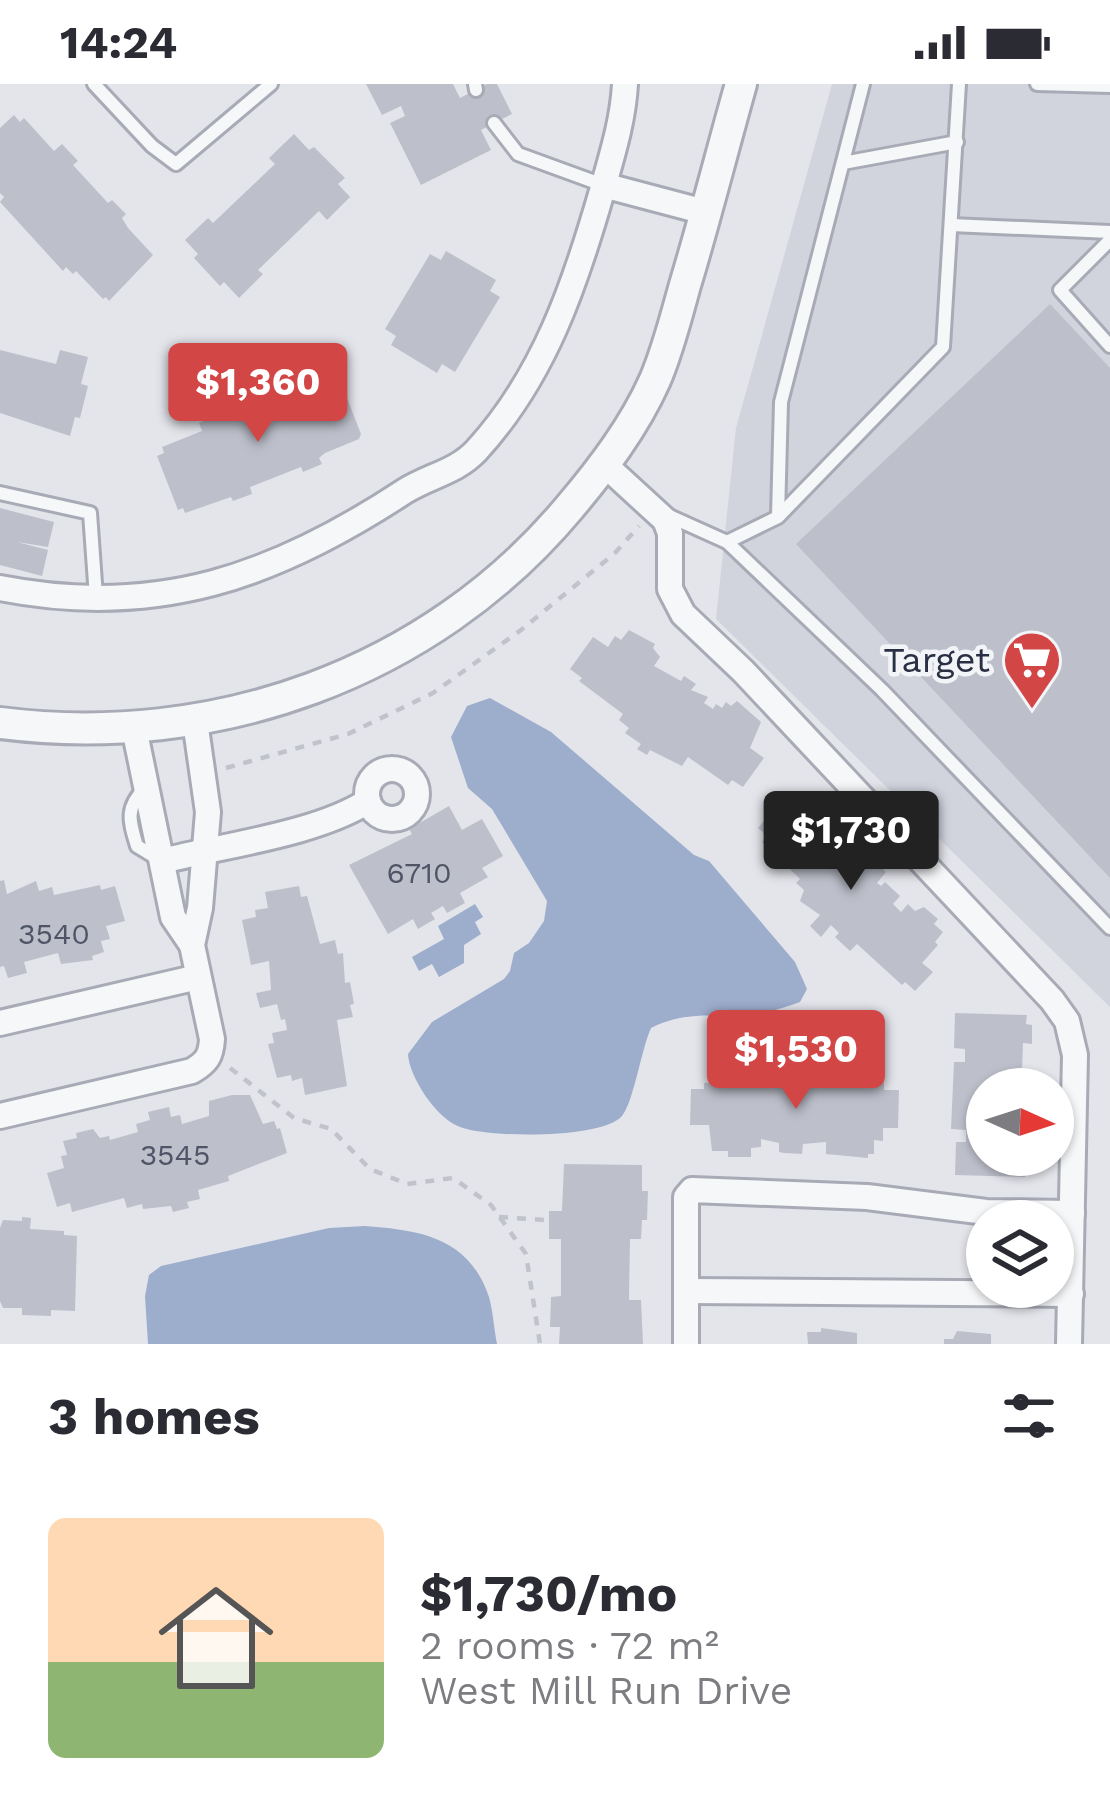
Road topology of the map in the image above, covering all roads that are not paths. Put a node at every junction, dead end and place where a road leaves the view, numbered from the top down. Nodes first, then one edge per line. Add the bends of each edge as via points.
1 (94, 84) edge
2 (271, 84) edge
3 (625, 84) edge
4 (740, 84) edge
5 (863, 84) edge
6 (959, 84) edge
7 (1037, 84) edge
8 (1110, 86) edge
9 (494, 123) dead end
10 (957, 142) junction
11 (843, 163) junction
12 (603, 185) junction
13 (706, 212) junction
14 (951, 225) junction
15 (1110, 236) edge
16 (1110, 346) edge
17 (604, 464) junction
18 (0, 493) edge
19 (656, 509) junction
20 (778, 518) junction
21 (727, 542) junction
22 (8, 590) edge
23 (96, 598) junction
24 (195, 721) junction
25 (0, 722) edge
26 (134, 728) junction
27 (368, 801) dead end
28 (205, 850) junction
29 (163, 861) junction
30 (1110, 928) edge
31 (192, 944) junction
32 (198, 977) junction
33 (0, 1023) edge
34 (0, 1116) edge
35 (1072, 1200) edge
36 (966, 1210) edge
37 (686, 1291) junction
38 (966, 1293) edge
39 (1071, 1308) edge
40 (686, 1344) edge
41 (1070, 1344) edge

1 - 2 lane via 176,164
3 - 12 street
4 - 13 street
5 - 11 lane
6 - 10 lane
7 - 8 lane
9 - 12 lane via 518,154
10 - 11 lane
10 - 14 lane
11 - 20 lane via 781,402
12 - 13 street
12 - 23 street via 550,341 465,463 277,564 200,587
13 - 17 street via 655,379
14 - 15 lane
14 - 20 lane via 943,347
15 - 16 lane via 1060,290
17 - 19 street
17 - 24 street via 525,557 412,642 322,686
18 - 23 lane via 90,514
19 - 21 lane
19 - 35 street via 670,533 670,589 683,614 1067,1021 1075,1055
20 - 21 lane
21 - 30 lane
22 - 23 street
24 - 26 street
24 - 28 street
25 - 26 street
26 - 29 street
27 - 28 street via 293,831
28 - 29 street
28 - 31 street
29 - 31 street via 172,917
31 - 32 street
32 - 33 street
32 - 34 street via 212,1039 207,1063
36 - 37 street via 692,1190
37 - 38 street
37 - 40 street
39 - 41 street

